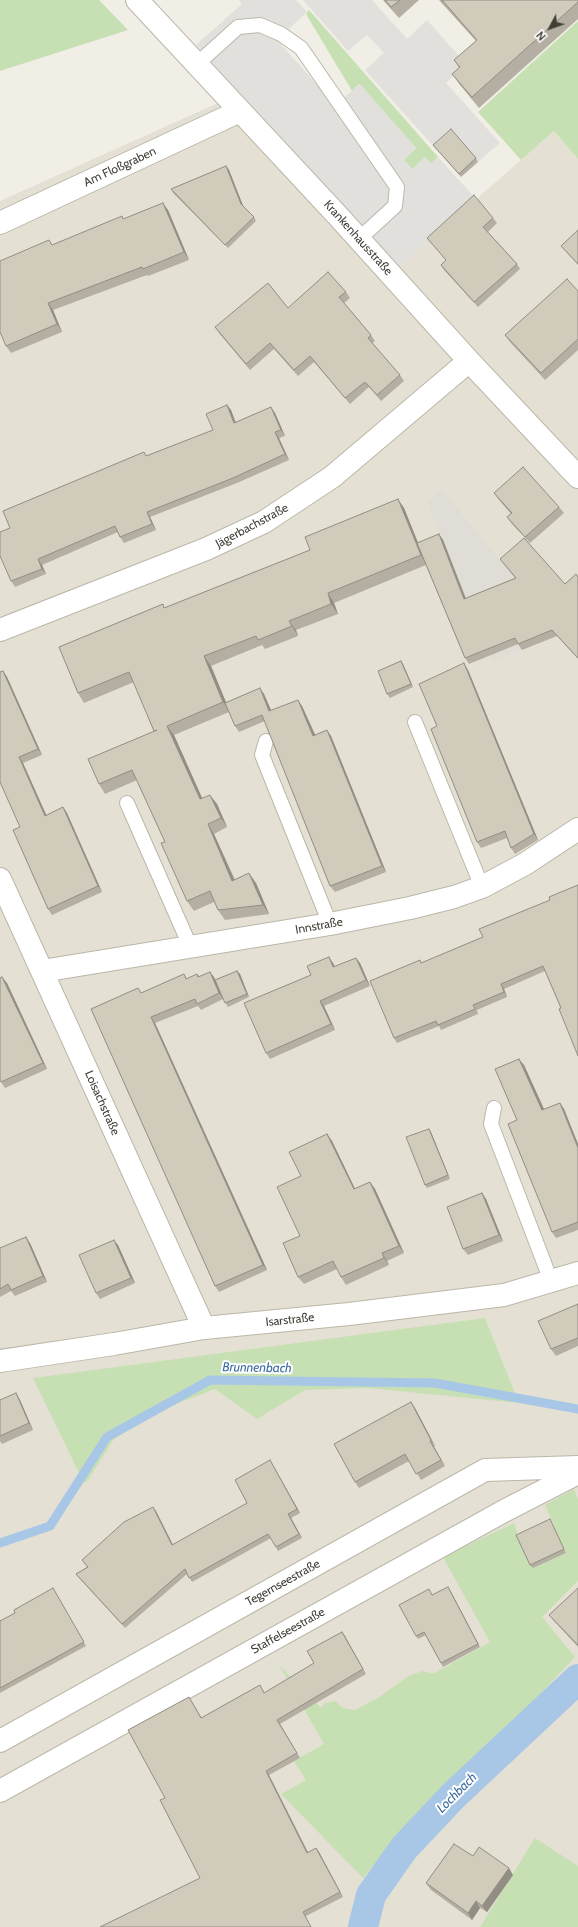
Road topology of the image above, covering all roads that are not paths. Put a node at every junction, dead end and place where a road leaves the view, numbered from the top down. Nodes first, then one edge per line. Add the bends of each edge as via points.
1 (137, 0) edge
2 (197, 64) junction
3 (240, 111) junction
4 (0, 223) edge
5 (359, 240) junction
6 (469, 361) junction
7 (578, 477) edge
8 (0, 630) edge
9 (415, 722) dead end
10 (266, 741) edge
11 (127, 803) dead end
12 (578, 829) edge
13 (0, 879) edge
14 (482, 887) junction
15 (330, 924) junction
16 (190, 946) junction
17 (42, 971) junction
18 (494, 1108) dead end
19 (578, 1273) edge
20 (551, 1281) junction
21 (204, 1328) junction
22 (0, 1361) edge
23 (578, 1467) edge
24 (578, 1473) edge
25 (0, 1741) edge
26 (0, 1791) edge

1 - 2 street, Krankenhausstraße
2 - 3 street, Krankenhausstraße
2 - 5 lane via 238,27 260,25 281,34 301,48 397,187 395,206
3 - 4 street, Am Floßgraben
3 - 5 street, Krankenhausstraße
5 - 6 street, Krankenhausstraße
6 - 7 street, Krankenhausstraße
6 - 8 street, Jägerbachstraße via 332,478 264,522 206,549
9 - 14 lane
10 - 15 lane via 262,755
11 - 16 lane
12 - 14 street, Innstraße via 525,864
13 - 17 street, Loisachstraße
14 - 15 street, Innstraße via 410,908
15 - 16 street, Innstraße
16 - 17 street, Innstraße
17 - 21 street, Loisachstraße
18 - 20 lane via 491,1124
19 - 20 street, Isarstraße
20 - 21 street, Isarstraße via 504,1295
21 - 22 street, Isarstraße
23 - 25 street, Tegernseestraße via 485,1470
24 - 26 street, Staffelseestraße via 504,1511

